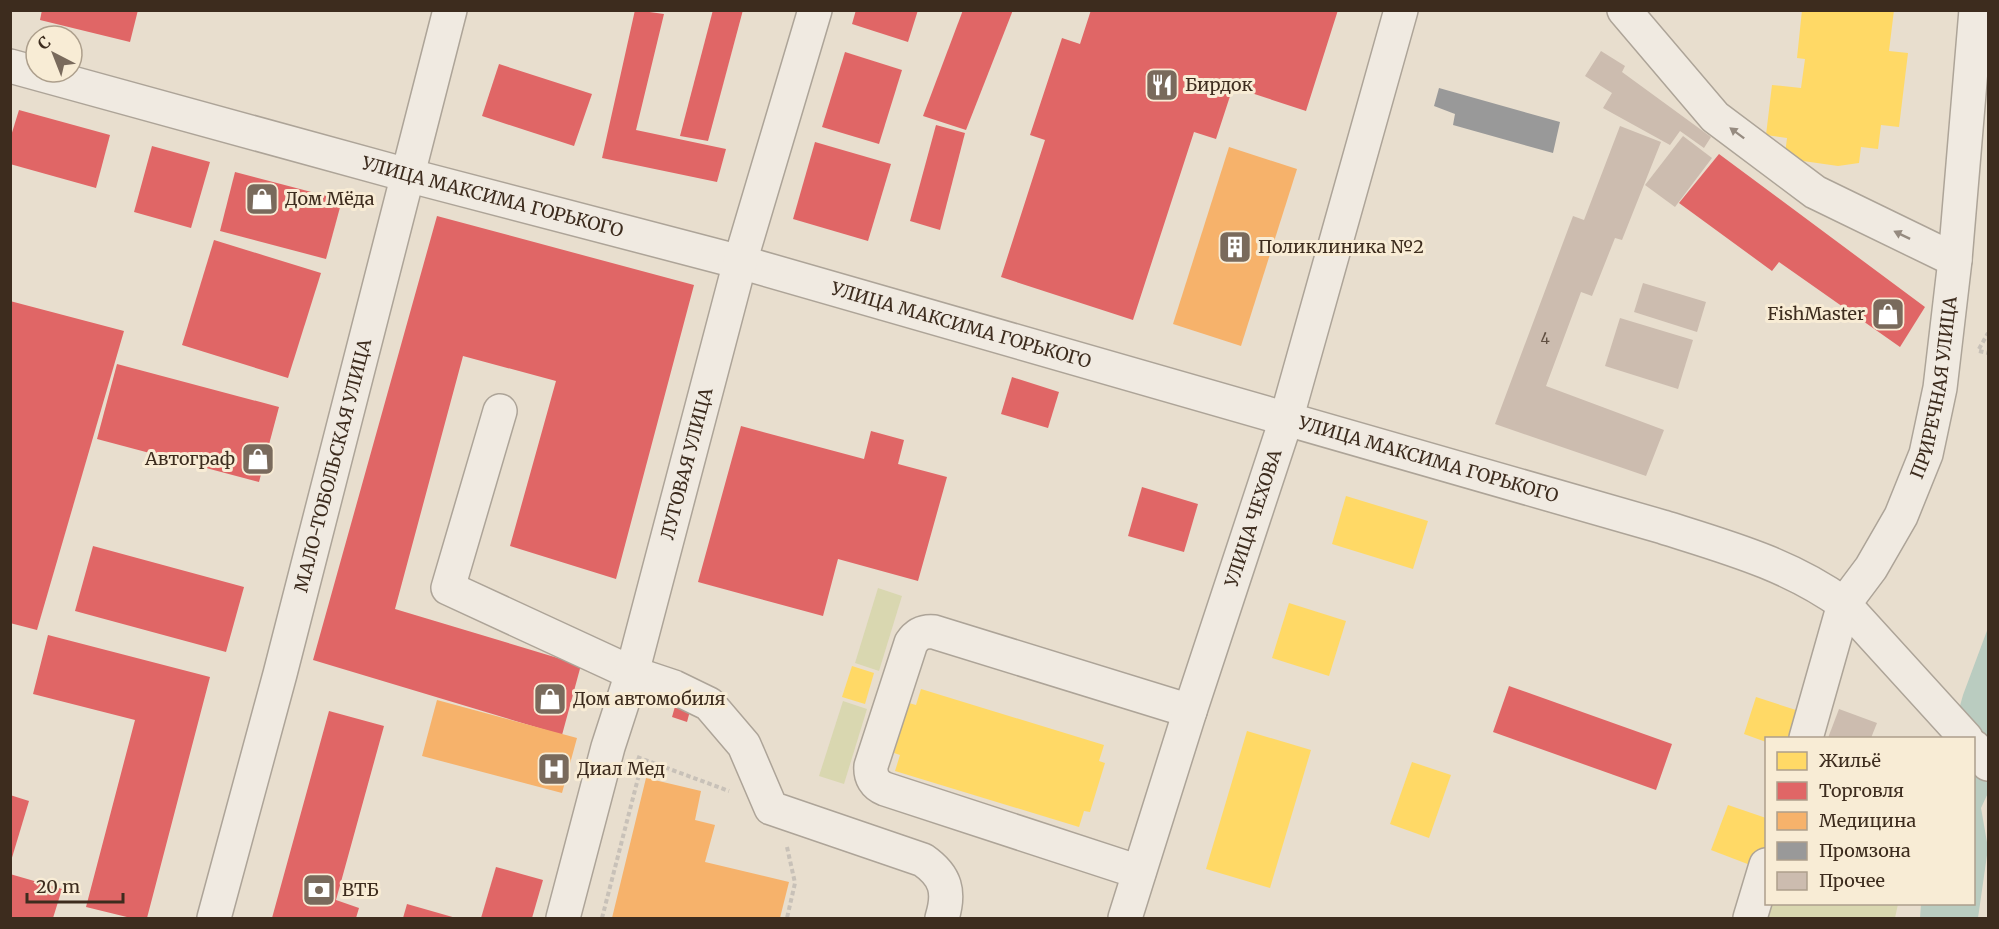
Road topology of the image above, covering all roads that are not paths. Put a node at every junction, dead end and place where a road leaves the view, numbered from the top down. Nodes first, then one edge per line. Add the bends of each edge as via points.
1 (450, 10) edge
2 (815, 10) edge
3 (1401, 10) edge
4 (1624, 10) edge
5 (1976, 10) edge
6 (10, 66) edge
7 (407, 175) junction
8 (1955, 260) junction
9 (740, 262) junction
10 (500, 411) dead end
11 (1286, 420) junction
12 (1844, 604) junction
13 (632, 673) junction
14 (1190, 711) junction
15 (1806, 737) edge
16 (1965, 737) edge
17 (1975, 748) edge
18 (1989, 764) edge
19 (1765, 871) edge
20 (1139, 872) junction
21 (214, 918) edge
22 (563, 918) edge
23 (942, 918) edge
24 (1125, 918) edge
25 (1750, 918) edge

1 - 7 street, МАЛО-ТОБОЛЬСКАЯ УЛИЦА
2 - 9 street, ЛУГОВАЯ УЛИЦА
3 - 11 street, УЛИЦА ЧЕХОВА
8 -> 4 street via 1815,192 1715,117
5 - 8 street, ПРИРЕЧНАЯ УЛИЦА
6 - 7 street, УЛИЦА МАКСИМА ГОРЬКОГО
7 - 9 street, УЛИЦА МАКСИМА ГОРЬКОГО
7 - 21 street, МАЛО-ТОБОЛЬСКАЯ УЛИЦА
8 - 12 street, ПРИРЕЧНАЯ УЛИЦА via 1940,388 1926,454 1901,516 1871,568
9 - 11 street, УЛИЦА МАКСИМА ГОРЬКОГО
9 - 13 street, ЛУГОВАЯ УЛИЦА
10 - 13 street via 448,588
11 - 12 street, УЛИЦА МАКСИМА ГОРЬКОГО via 1753,555 1812,582
11 - 14 street, УЛИЦА ЧЕХОВА
12 - 15 street, ПРИРЕЧНАЯ УЛИЦА
12 - 16 street, УЛИЦА МАКСИМА ГОРЬКОГО
13 - 22 street, ЛУГОВАЯ УЛИЦА via 608,747
13 - 23 street via 709,704 744,745 771,808 934,867 944,881 947,900
14 - 20 street, УЛИЦА ЧЕХОВА
14 - 20 street via 928,631 911,643 871,766 873,780 879,787
17 - 18 street
19 - 25 street
20 - 24 street, УЛИЦА ЧЕХОВА

